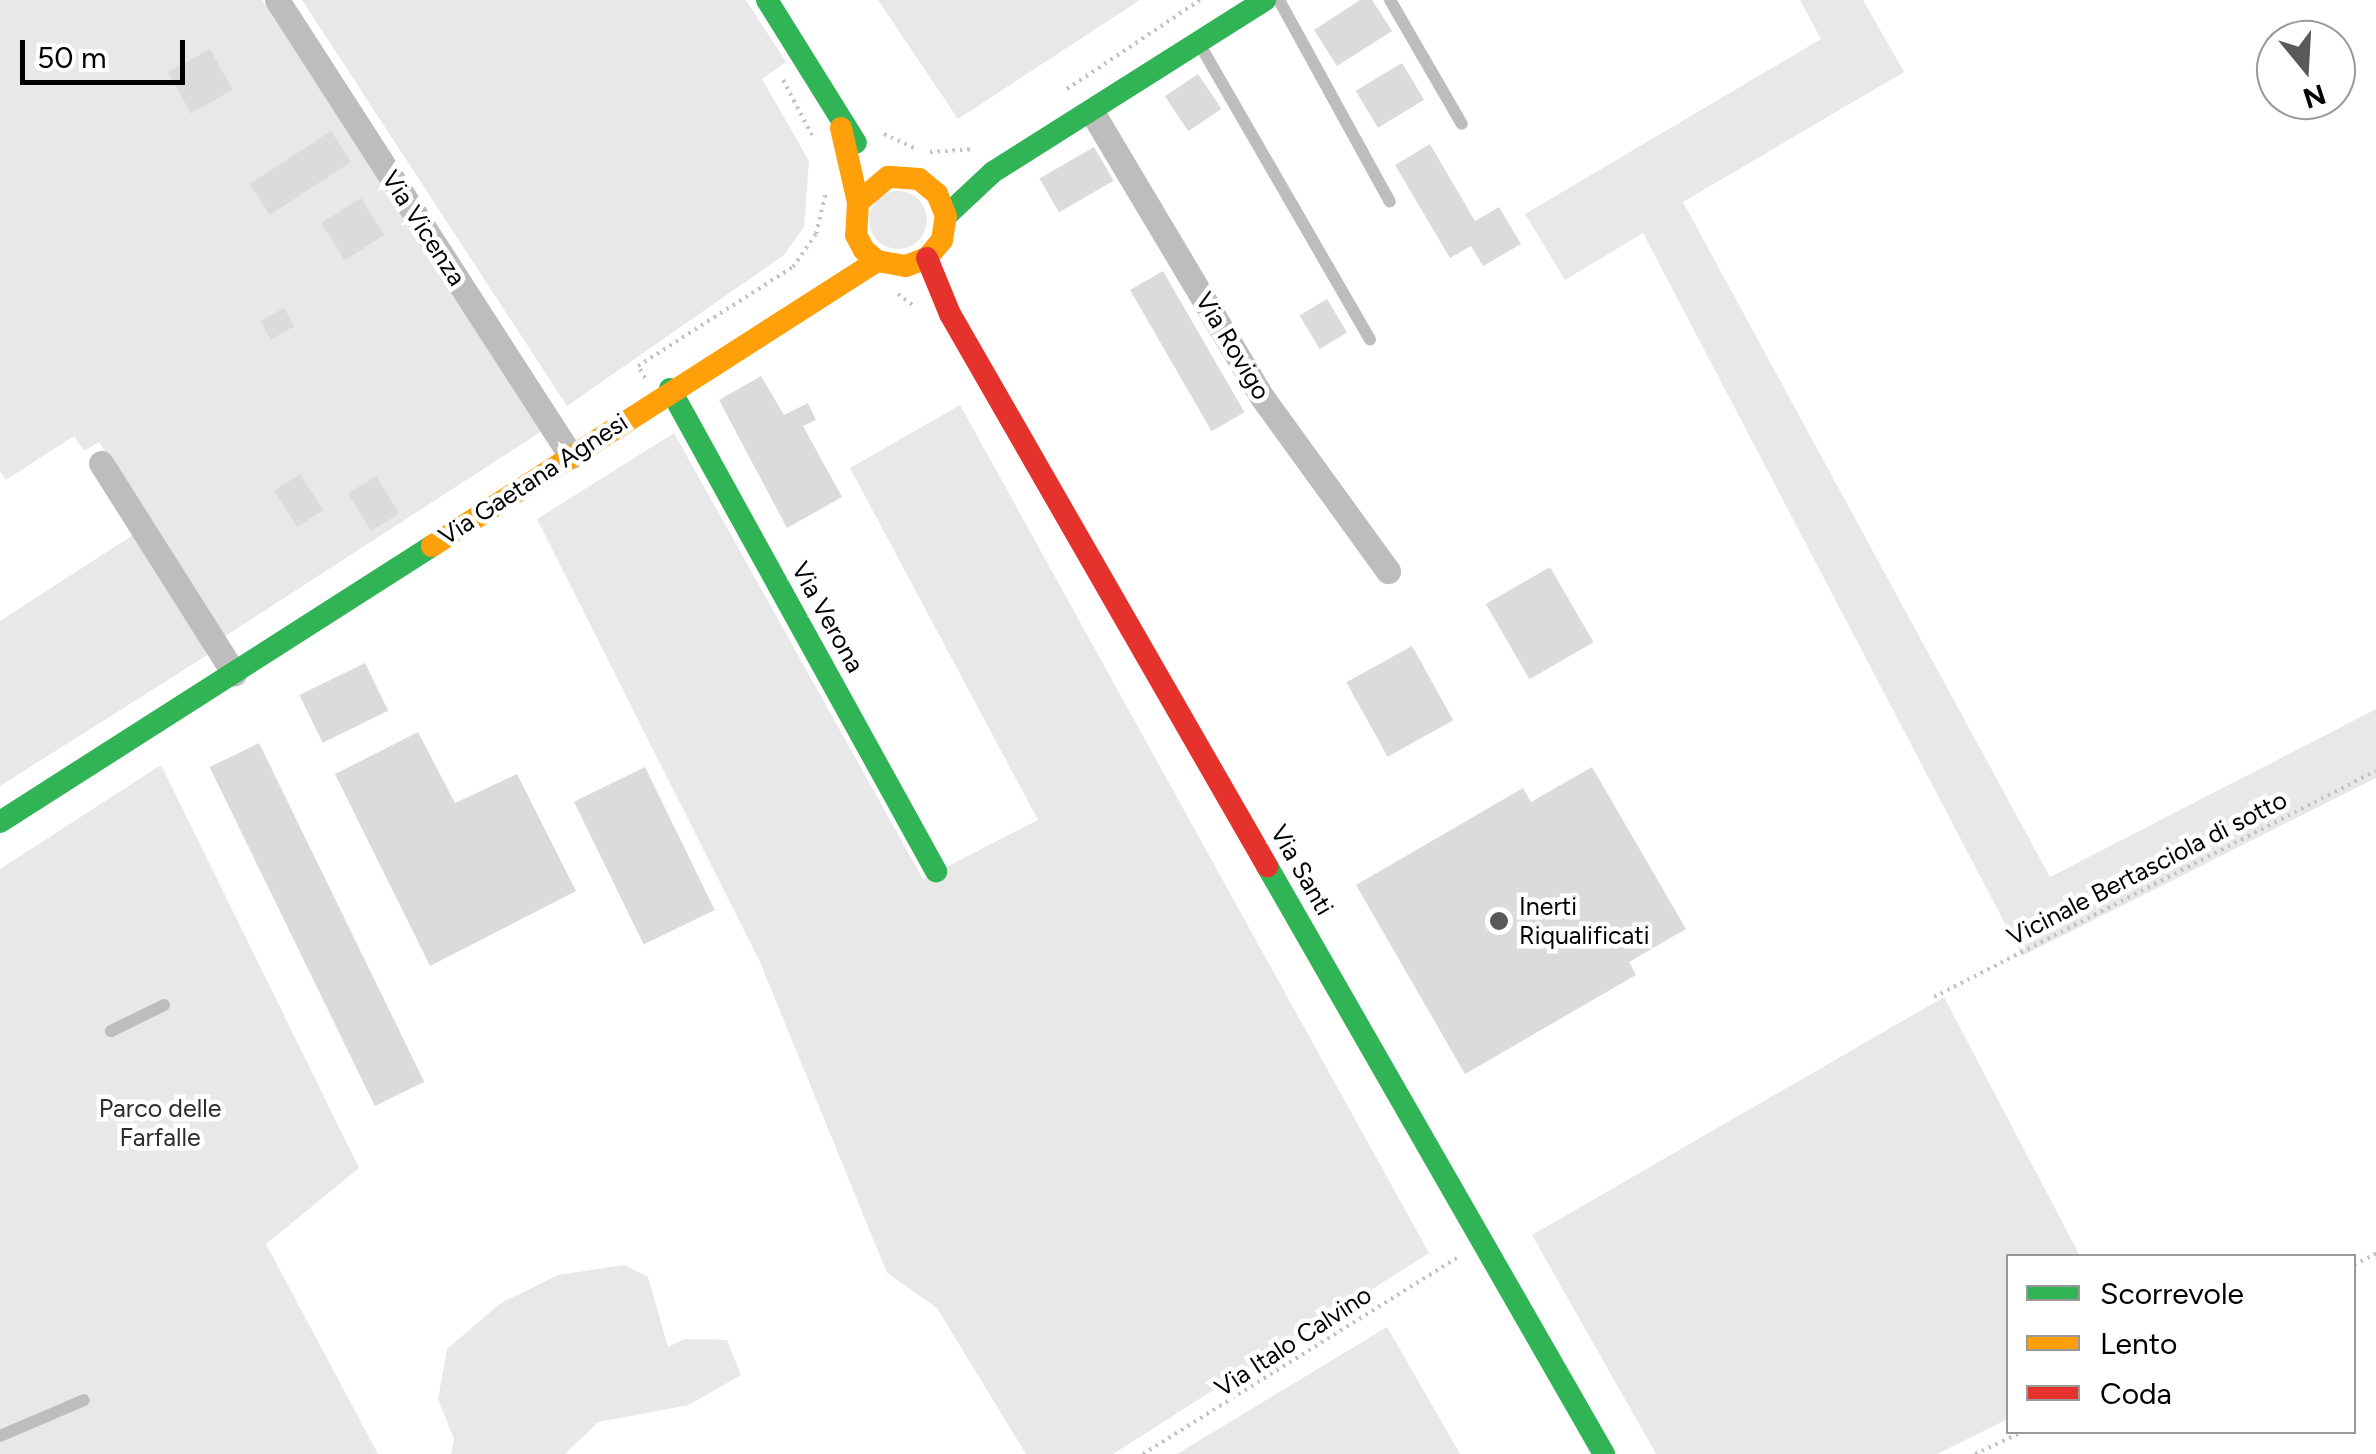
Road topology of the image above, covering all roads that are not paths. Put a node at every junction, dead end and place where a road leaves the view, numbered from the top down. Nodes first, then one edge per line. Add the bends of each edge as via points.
1 (277, 0) edge
2 (768, 0) edge
3 (1265, 0) edge
4 (1279, 0) edge
5 (1390, 0) edge
6 (1198, 43) junction
7 (1092, 112) junction
8 (1462, 124) dead end
9 (841, 128) junction
10 (993, 172) junction
11 (888, 177) junction
12 (919, 179) junction
13 (858, 202) junction
14 (1390, 202) dead end
15 (946, 216) junction
16 (856, 235) junction
17 (877, 261) junction
18 (916, 262) junction
19 (832, 284) junction
20 (1370, 340) dead end
21 (664, 393) junction
22 (571, 456) junction
23 (101, 463) dead end
24 (1388, 571) dead end
25 (234, 674) junction
26 (0, 822) edge
27 (936, 871) dead end
28 (164, 1005) dead end
29 (110, 1030) dead end
30 (84, 1400) dead end
31 (0, 1436) edge
32 (1604, 1454) edge

1 - 22 street, Via Vicenza
2 - 9 street
3 - 6 street
4 - 14 lane
5 - 8 lane
6 - 7 street
6 - 20 lane
7 - 10 street
7 - 24 street, Via Rovigo via 1262,396
9 - 11 street
9 - 13 street
10 - 12 street
10 - 15 street
11 - 12 street
11 - 13 street
12 - 15 street via 937,194
13 - 16 street
15 - 18 street via 942,240
16 - 17 street
16 - 19 street
17 - 18 street
17 - 19 street, Via Gaetana Agnesi
18 - 32 street, Via Santi
19 - 21 street, Via Gaetana Agnesi
21 - 22 street, Via Gaetana Agnesi
21 - 27 street, Via Verona
22 - 25 street, Via Gaetana Agnesi
23 - 25 street
25 - 26 street, Via Gaetana Agnesi
28 - 29 lane
30 - 31 lane

